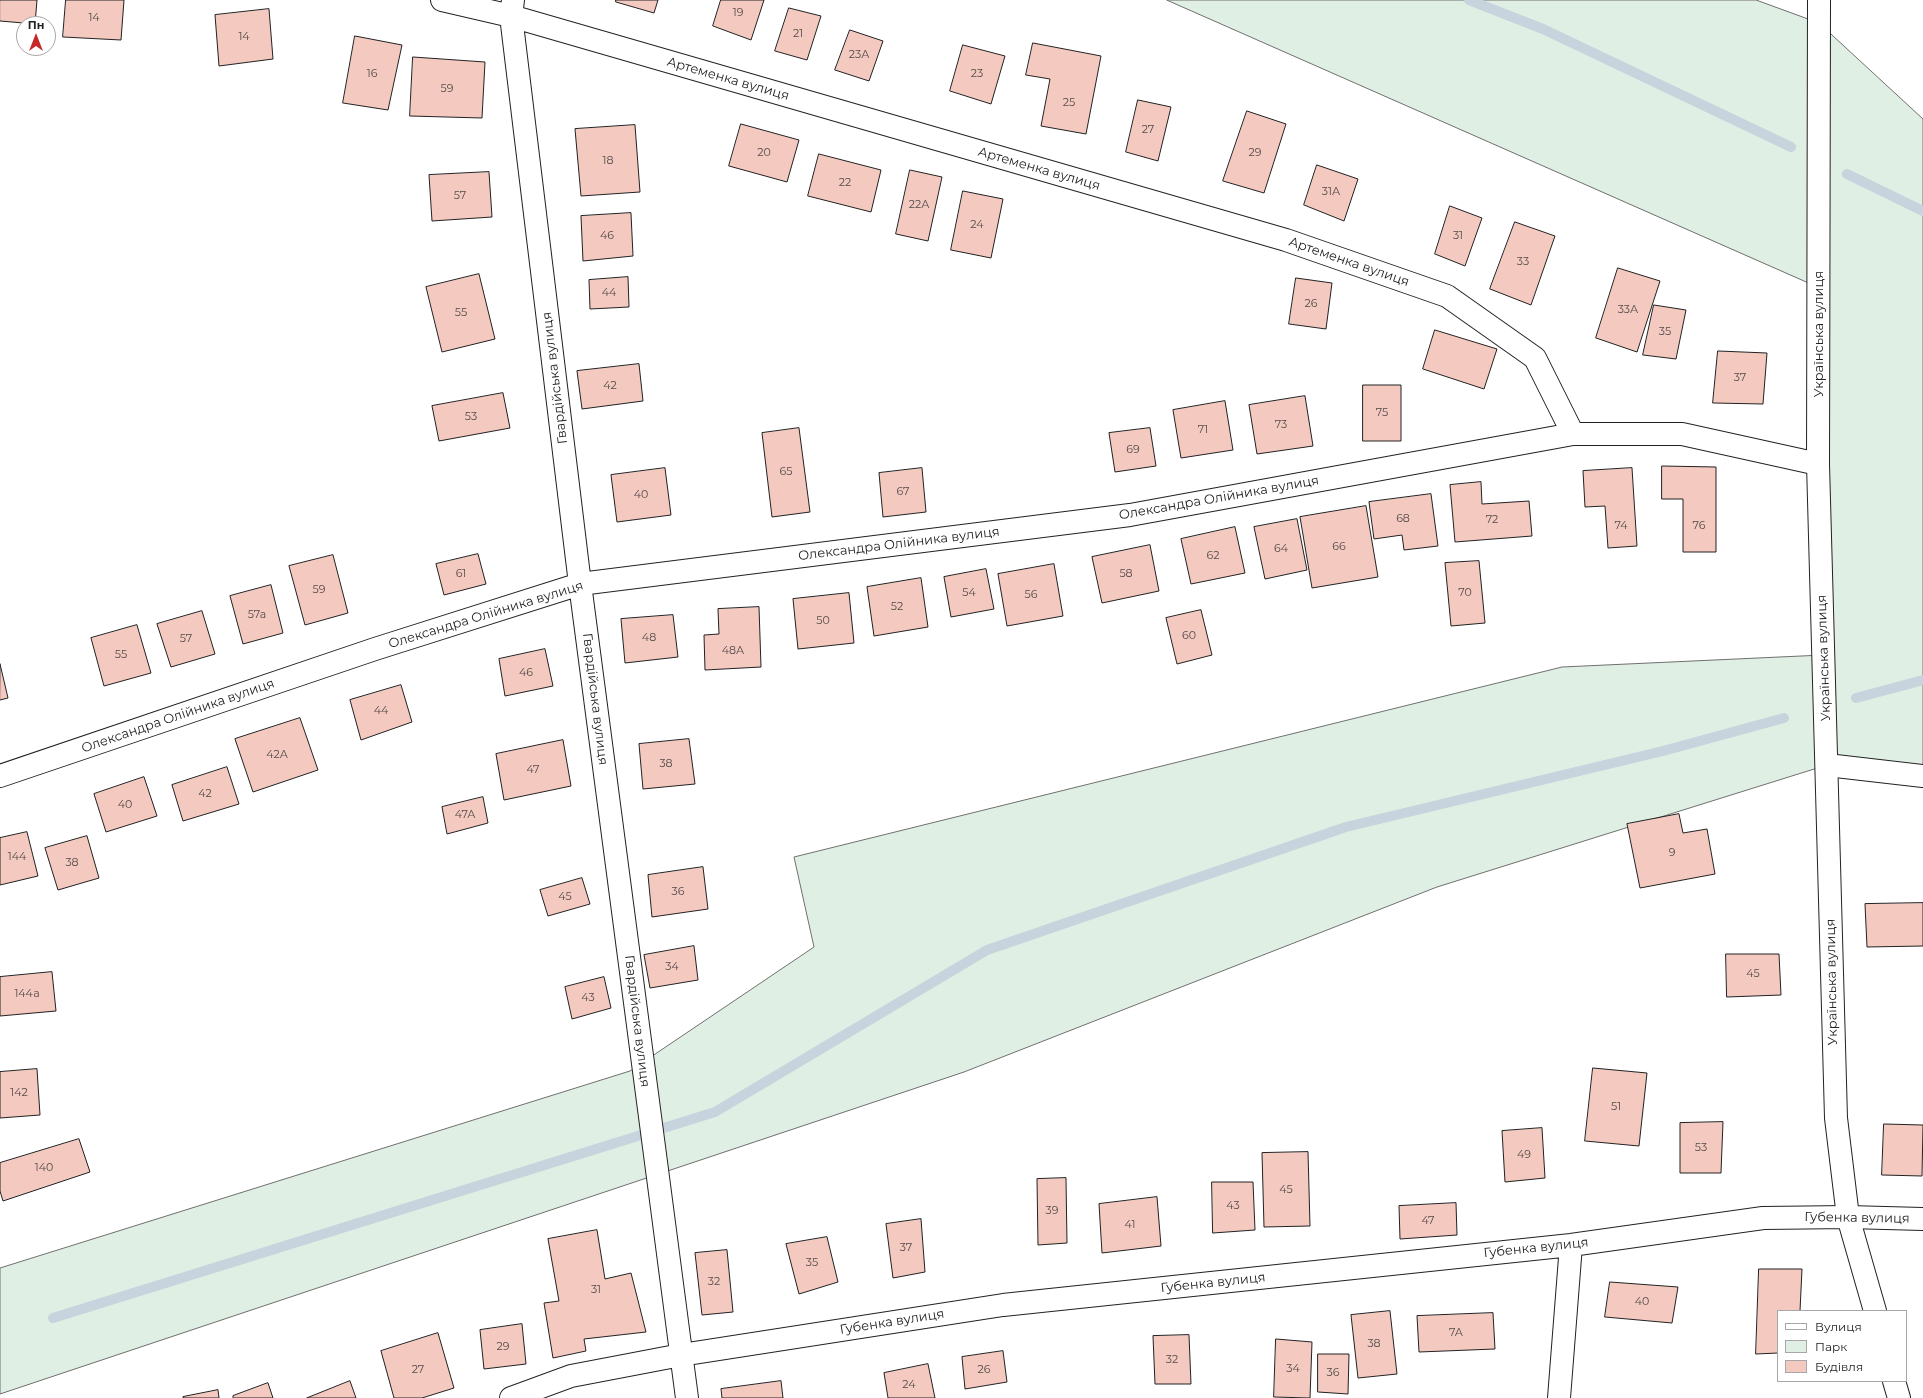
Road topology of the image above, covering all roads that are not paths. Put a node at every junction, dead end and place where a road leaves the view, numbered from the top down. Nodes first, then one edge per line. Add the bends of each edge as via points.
1 (442, 0) edge
2 (1819, 0) edge
3 (512, 8) edge
4 (1573, 434) junction
5 (1818, 464) junction
6 (580, 584) junction
7 (1827, 764) junction
8 (0, 776) edge
9 (1923, 776) edge
10 (1848, 1217) junction
11 (1923, 1219) edge
12 (1571, 1245) junction
13 (1875, 1310) edge
14 (681, 1355) junction
15 (1894, 1382) edge
16 (511, 1398) edge
17 (687, 1398) edge
18 (1559, 1398) edge
19 (1899, 1398) edge

1 - 3 street, Артеменка вулиця
2 - 5 street, Українська вулиця
3 - 4 street, Артеменка вулиця via 1286,240 1447,296 1535,358
3 - 6 street, Гвардійська вулиця
4 - 5 street, Олександра Олійника вулиця via 1682,434
4 - 6 street, Олександра Олійника вулиця via 1130,515
5 - 7 street, Українська вулиця
6 - 8 street, Олександра Олійника вулиця via 375,649
6 - 14 street, Гвардійська вулиця
7 - 9 street
7 - 10 street, Українська вулиця via 1836,1118
10 - 11 street, Губенка вулиця
10 - 12 street, Губенка вулиця via 1763,1218
10 - 13 street, Українська вулиця
12 - 14 street, Губенка вулиця via 1003,1304
12 - 18 street
14 - 16 street, Губенка вулиця via 571,1376
14 - 17 street, Гвардійська вулиця
15 - 19 street

